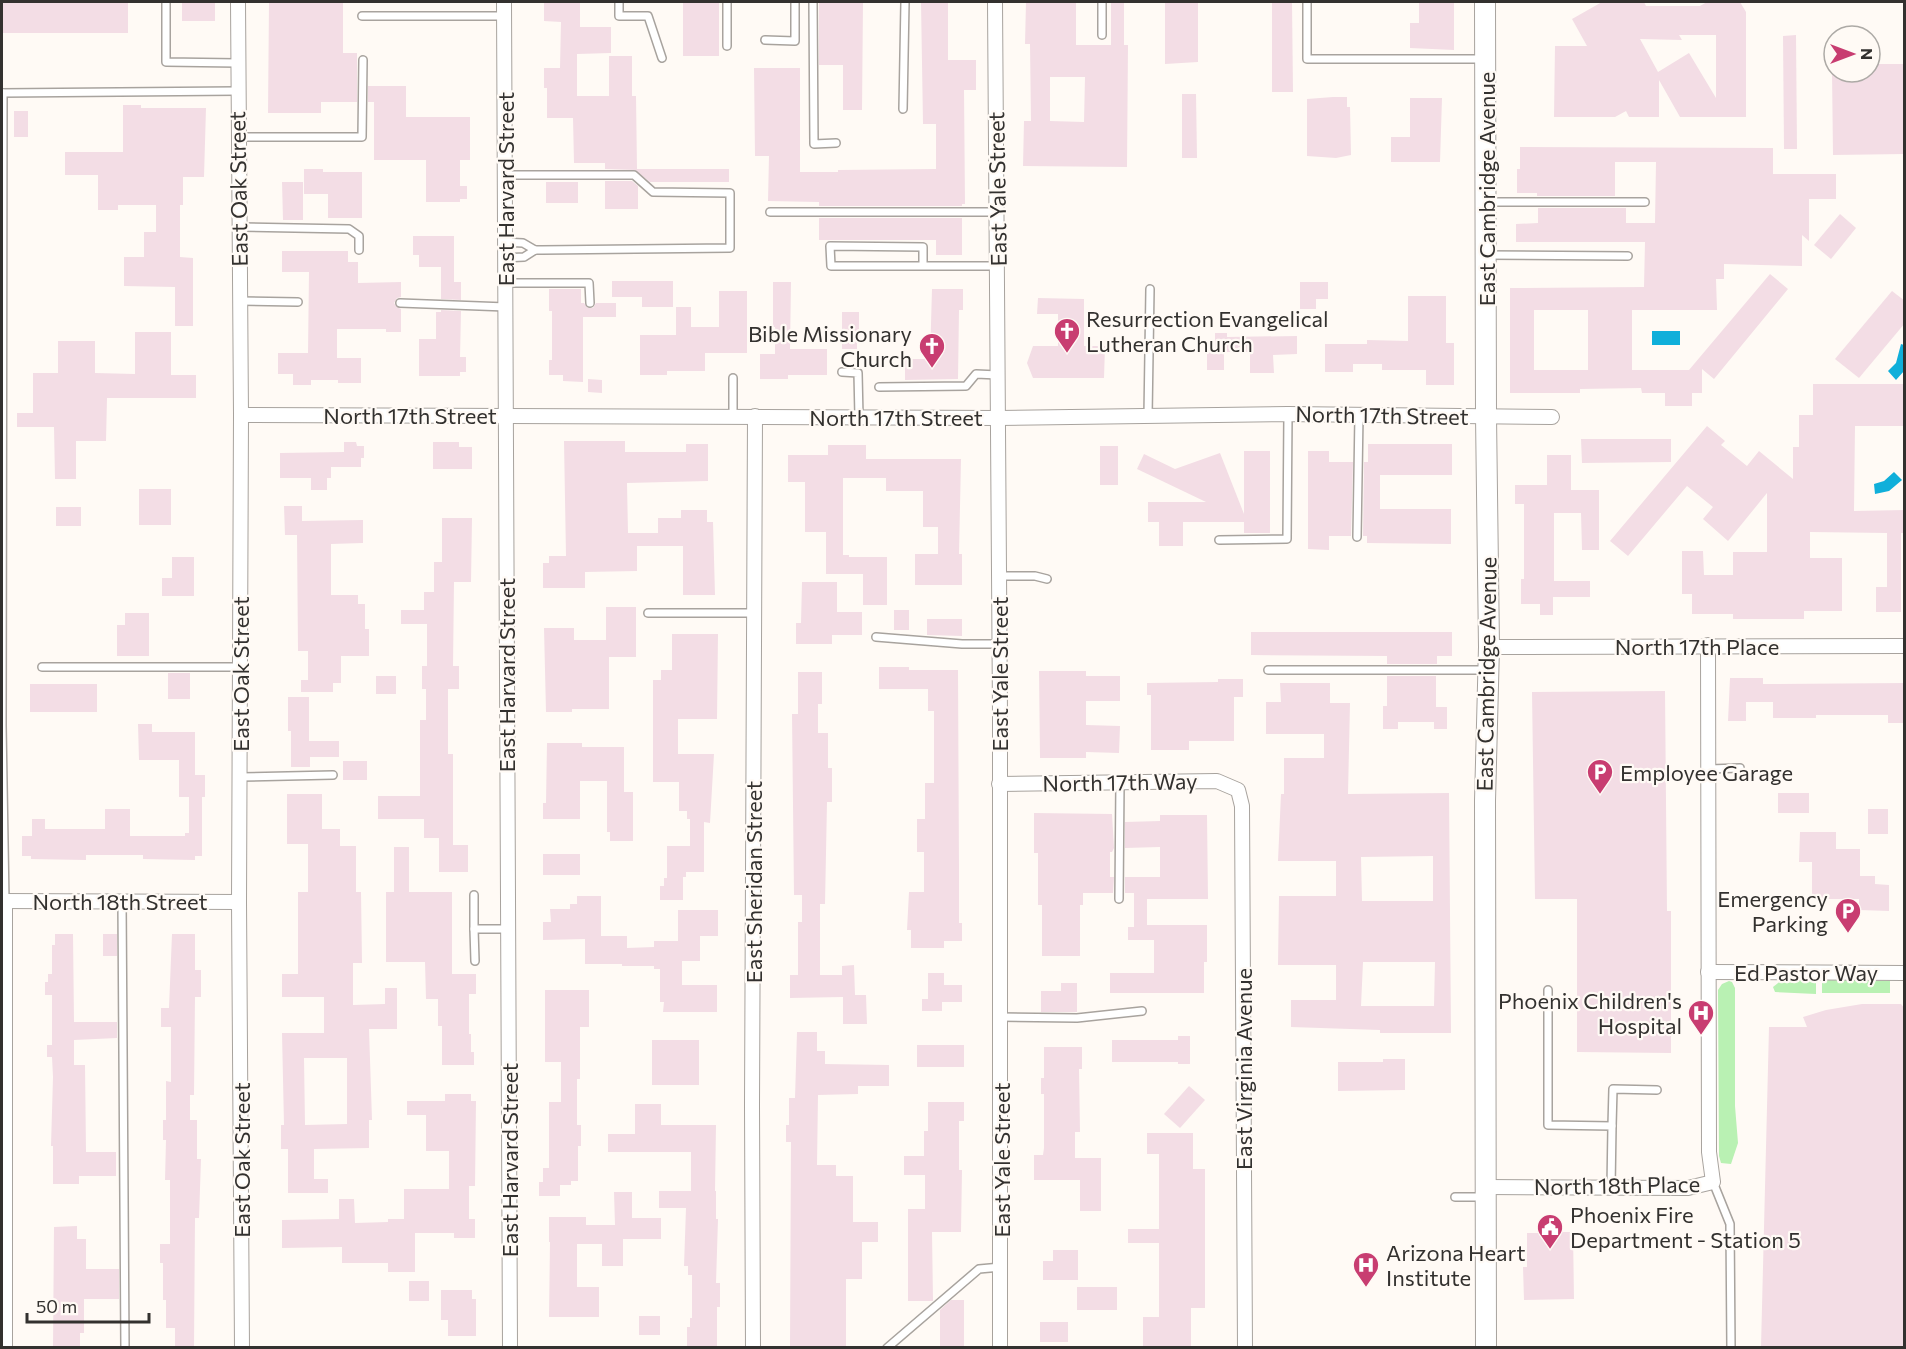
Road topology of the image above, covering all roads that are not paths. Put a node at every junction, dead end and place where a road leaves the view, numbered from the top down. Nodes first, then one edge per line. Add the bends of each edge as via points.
1 (166, 2) edge
2 (238, 2) edge
3 (504, 2) edge
4 (619, 2) edge
5 (727, 2) edge
6 (795, 2) edge
7 (813, 2) edge
8 (905, 2) edge
9 (995, 2) edge
10 (1102, 2) edge
11 (1307, 2) edge
12 (1485, 2) edge
13 (362, 16) dead end
14 (504, 16) junction
15 (1102, 35) dead end
16 (765, 40) dead end
17 (727, 46) dead end
18 (662, 58) dead end
19 (1486, 59) junction
20 (363, 60) dead end
21 (237, 63) junction
22 (237, 91) junction
23 (2, 93) edge
24 (903, 109) dead end
25 (238, 137) junction
26 (836, 143) dead end
27 (504, 175) junction
28 (1486, 202) junction
29 (1645, 202) dead end
30 (770, 212) dead end
31 (997, 212) junction
32 (239, 227) junction
33 (505, 242) junction
34 (359, 250) dead end
35 (535, 250) junction
36 (1486, 255) junction
37 (1628, 256) dead end
38 (505, 258) junction
39 (923, 266) junction
40 (997, 266) junction
41 (505, 283) junction
42 (1150, 290) dead end
43 (240, 302) junction
44 (298, 302) dead end
45 (400, 303) dead end
46 (590, 303) dead end
47 (506, 307) junction
48 (842, 372) dead end
49 (998, 375) junction
50 (733, 378) dead end
51 (879, 387) dead end
52 (506, 414) junction
53 (1288, 414) junction
54 (1359, 414) junction
55 (241, 415) junction
56 (733, 416) junction
57 (755, 416) junction
58 (1148, 416) junction
59 (1486, 416) junction
60 (860, 417) junction
61 (1552, 417) dead end
62 (998, 418) junction
63 (1357, 537) dead end
64 (1219, 540) dead end
65 (999, 576) junction
66 (1047, 579) dead end
67 (648, 613) dead end
68 (754, 613) junction
69 (876, 637) dead end
70 (999, 644) junction
71 (1708, 645) junction
72 (1905, 646) edge
73 (1489, 647) junction
74 (42, 667) dead end
75 (240, 667) junction
76 (1268, 670) dead end
77 (1488, 670) junction
78 (1740, 768) dead end
79 (1709, 769) junction
80 (333, 775) dead end
81 (240, 777) junction
82 (1120, 782) junction
83 (999, 784) junction
84 (1238, 790) joint
85 (474, 895) dead end
86 (1119, 899) dead end
87 (3, 901) edge
88 (122, 902) junction
89 (239, 902) junction
90 (474, 929) junction
91 (507, 929) junction
92 (475, 961) dead end
93 (1708, 972) junction
94 (1905, 973) edge
95 (1548, 990) dead end
96 (1142, 1011) dead end
97 (1000, 1017) junction
98 (1657, 1090) dead end
99 (1612, 1126) junction
100 (1713, 1182) junction
101 (1611, 1188) junction
102 (1485, 1192) junction
103 (1455, 1197) dead end
104 (1000, 1268) junction
105 (5, 1347) edge
106 (125, 1347) edge
107 (242, 1347) edge
108 (510, 1347) edge
109 (753, 1347) edge
110 (887, 1347) edge
111 (1000, 1347) edge
112 (1245, 1347) edge
113 (1486, 1347) edge
114 (1731, 1347) edge

1 - 21 lane via 166,62
2 - 21 street, East Oak Street
3 - 14 street, East Harvard Street
4 - 18 lane via 619,16 648,16
5 - 17 lane
6 - 16 lane via 795,41
7 - 26 lane via 814,144
8 - 24 lane
9 - 31 street, East Yale Street
10 - 15 lane
11 - 19 lane via 1307,59
12 - 19 street, East Cambridge Avenue
13 - 14 lane
14 - 27 street, East Harvard Street
19 - 28 street, East Cambridge Avenue
20 - 25 lane via 362,136
21 - 22 street, East Oak Street
22 - 23 lane
22 - 25 street, East Oak Street
23 - 87 lane
25 - 32 street, East Oak Street
27 - 33 street, East Harvard Street
27 - 35 lane via 634,175 653,192 730,193 730,248
28 - 29 lane
28 - 36 street, East Cambridge Avenue
30 - 31 lane
31 - 40 street, East Yale Street
32 - 34 lane via 349,229 358,236
32 - 43 street, East Oak Street
33 - 35 lane via 523,243
33 - 38 street, East Harvard Street
35 - 38 lane via 524,257
36 - 37 lane
36 - 59 street, East Cambridge Avenue
38 - 41 street, East Harvard Street
39 - 39 lane via 831,266 830,246 923,247
39 - 40 lane
40 - 49 street, East Yale Street
41 - 46 lane via 589,283
41 - 47 street, East Harvard Street
42 - 58 lane
43 - 44 lane
43 - 55 street, East Oak Street
45 - 47 lane
47 - 52 street, East Harvard Street
48 - 60 lane via 858,373
49 - 51 lane via 976,374 966,386
49 - 62 street, East Yale Street
50 - 56 lane
52 - 55 street, North 17th Street
52 - 56 street, North 17th Street
52 - 91 street, East Harvard Street
53 - 54 street, North 17th Street
53 - 58 street, North 17th Street
53 - 64 lane via 1287,539
54 - 59 street, North 17th Street
54 - 63 lane
55 - 75 street, East Oak Street
56 - 57 street, North 17th Street
57 - 60 street, North 17th Street
57 - 68 street, East Sheridan Street
58 - 62 street, North 17th Street
59 - 61 street, North 17th Street
59 - 73 street, East Cambridge Avenue
60 - 62 street, North 17th Street
62 - 65 street, East Yale Street
65 - 66 lane
65 - 70 street, East Yale Street
67 - 68 lane
68 - 109 street, East Sheridan Street
69 - 70 lane
70 - 83 street, East Yale Street
71 - 72 street, North 17th Place
71 - 73 street, North 17th Place
71 - 79 street
73 - 77 street, East Cambridge Avenue
74 - 75 lane
75 - 81 street, East Oak Street
76 - 77 lane
77 - 102 street, East Cambridge Avenue
78 - 79 lane
79 - 93 street
80 - 81 lane
81 - 89 street, East Oak Street
82 - 83 street, North 17th Way
82 - 84 street, North 17th Way via 1217,781
82 - 86 lane
83 - 97 street, East Yale Street
84 - 112 street, East Virginia Avenue via 1242,818
85 - 90 lane
87 - 88 street, North 18th Street
87 - 105 street
88 - 89 street, North 18th Street
88 - 106 lane
89 - 107 street, East Oak Street
90 - 91 lane
90 - 92 lane
91 - 108 street, East Harvard Street
93 - 94 street, Ed Pastor Way
93 - 100 street via 1709,1152
95 - 99 lane via 1548,1125
96 - 97 lane via 1077,1018
97 - 104 street, East Yale Street
98 - 99 lane via 1613,1089
99 - 101 lane
100 - 101 street, North 18th Place via 1688,1188
100 - 114 lane via 1730,1224
101 - 102 street, North 18th Place
102 - 103 lane
102 - 113 street, East Cambridge Avenue
104 - 110 lane via 979,1269
104 - 111 street, East Yale Street

